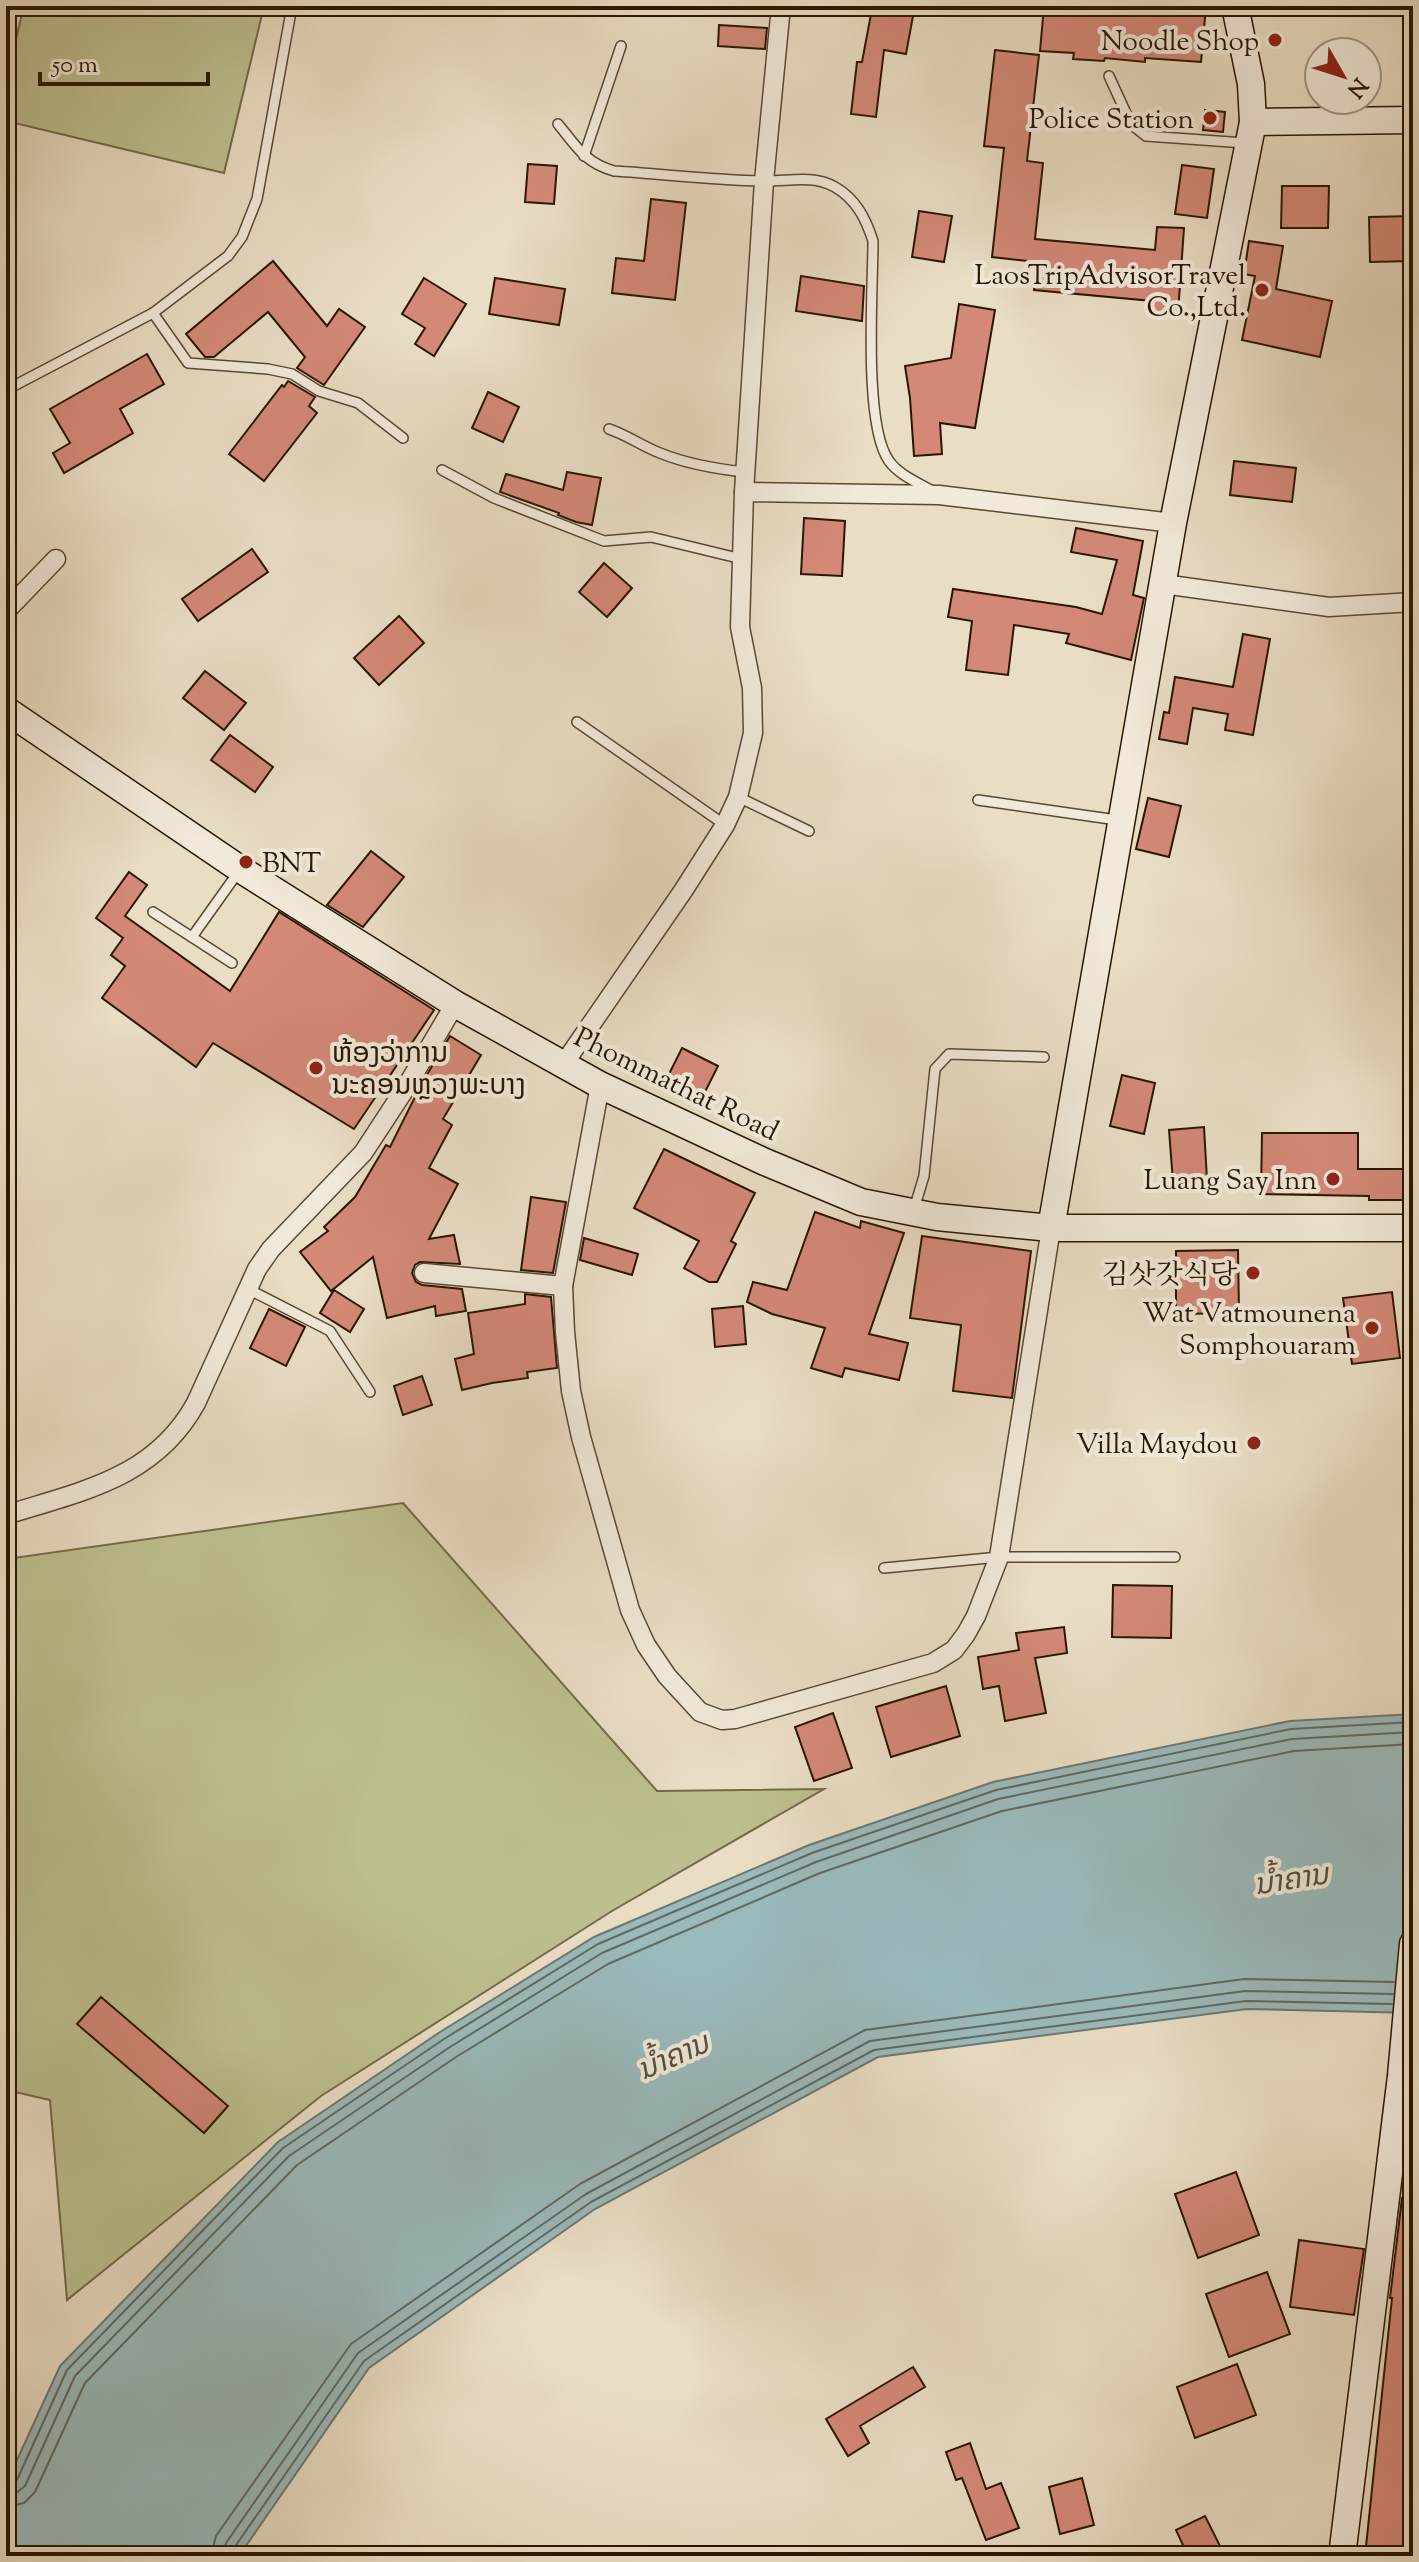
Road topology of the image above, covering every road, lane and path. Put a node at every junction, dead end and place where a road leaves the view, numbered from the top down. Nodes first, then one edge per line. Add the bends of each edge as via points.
1 (8, 6) edge
2 (292, 6) edge
3 (781, 6) edge
4 (1235, 6) edge
5 (6, 13) edge
6 (621, 46) dead end
7 (1109, 76) dead end
8 (1413, 120) edge
9 (558, 124) dead end
10 (1251, 133) junction
11 (584, 156) junction
12 (764, 181) junction
13 (153, 313) junction
14 (6, 390) edge
15 (609, 429) dead end
16 (403, 438) dead end
17 (442, 470) dead end
18 (745, 472) junction
19 (744, 492) junction
20 (939, 495) junction
21 (1173, 523) junction
22 (56, 559) dead end
23 (742, 559) junction
24 (1163, 584) junction
25 (1413, 602) edge
26 (6, 611) edge
27 (6, 710) edge
28 (577, 722) dead end
29 (738, 797) junction
30 (978, 800) dead end
31 (1122, 821) junction
32 (725, 825) junction
33 (809, 831) dead end
34 (240, 869) junction
35 (153, 912) dead end
36 (192, 937) junction
37 (232, 963) dead end
38 (455, 1004) junction
39 (1044, 1057) dead end
40 (563, 1065) junction
41 (600, 1085) junction
42 (913, 1212) junction
43 (1051, 1228) junction
44 (1413, 1228) edge
45 (424, 1273) dead end
46 (563, 1286) junction
47 (248, 1289) junction
48 (370, 1392) dead end
49 (6, 1515) edge
50 (999, 1557) junction
51 (1175, 1557) dead end
52 (884, 1568) dead end
53 (1413, 1944) edge
54 (1342, 2556) edge

1 - 5 lane
2 - 13 lane via 257,199 242,237 228,256
3 - 12 street
4 - 10 street via 1251,84
6 - 11 lane
7 - 10 lane via 1131,124 1146,136
8 - 10 street
9 - 11 lane
10 - 21 street
11 - 12 lane via 597,167 614,171
12 - 18 street
12 - 20 lane via 813,179 834,187 866,219 873,241 872,391 882,448 899,471
13 - 14 lane
13 - 16 lane via 188,363 292,374 319,391 358,403
15 - 18 lane via 658,453
17 - 23 lane via 494,498 604,541 651,537
18 - 19 street
19 - 20 street
19 - 23 street
20 - 21 street
21 - 24 street
22 - 26 street
23 - 29 street via 740,627 752,688 753,733
24 - 25 street via 1329,607
24 - 31 street
27 - 34 street, Phommathat Road
28 - 32 lane
29 - 32 street
29 - 33 lane
30 - 31 lane
31 - 43 street
32 - 40 street
34 - 36 lane
34 - 38 street, Phommathat Road
35 - 36 lane
36 - 37 lane
38 - 40 street, Phommathat Road
38 - 47 street via 363,1153 271,1249
39 - 42 lane via 949,1054 940,1062 924,1176
40 - 41 street, Phommathat Road
41 - 42 street, Phommathat Road via 861,1202
41 - 46 street
42 - 43 street, Phommathat Road
43 - 44 street, Phommathat Road
43 - 50 street
45 - 46 street
46 - 50 street via 571,1391 630,1610 667,1676 700,1712 735,1719 933,1663 954,1650 966,1634
47 - 48 lane via 330,1331
47 - 49 street via 196,1403 171,1439 150,1458 104,1484
50 - 51 lane
50 - 52 lane
53 - 54 street

